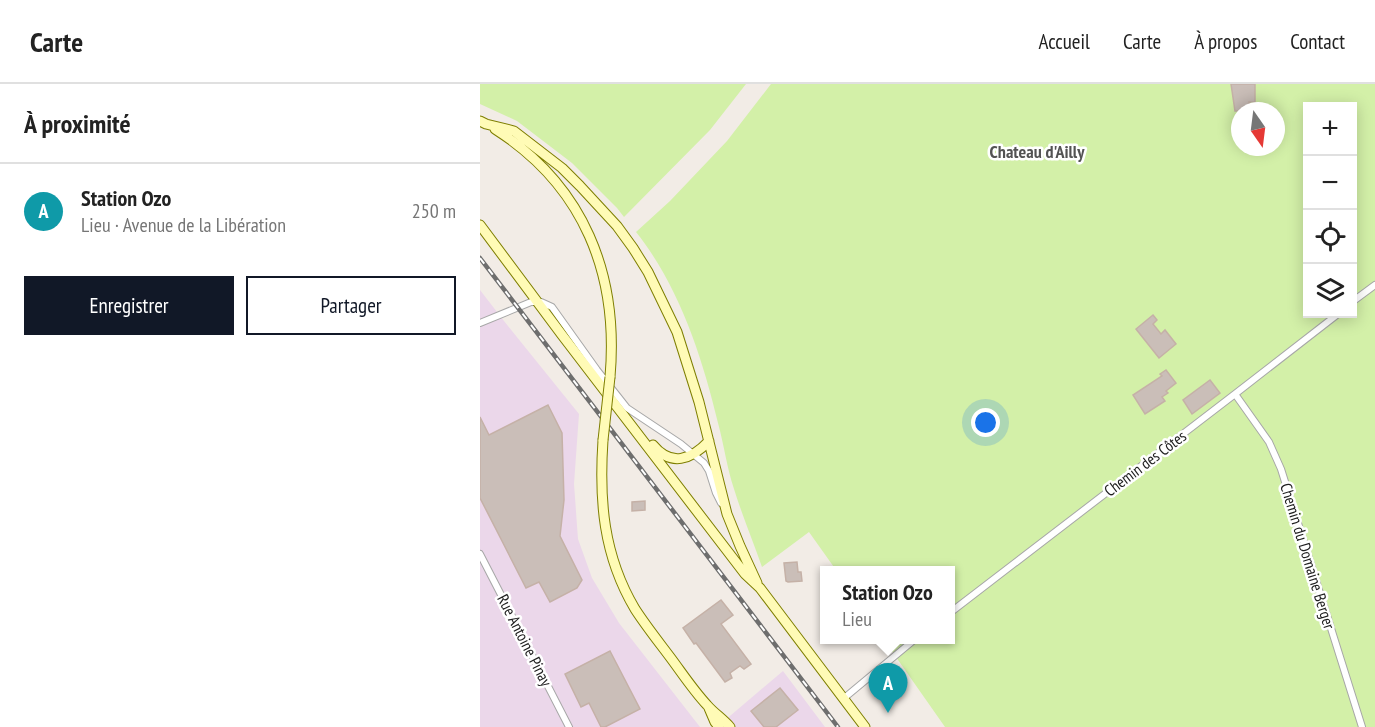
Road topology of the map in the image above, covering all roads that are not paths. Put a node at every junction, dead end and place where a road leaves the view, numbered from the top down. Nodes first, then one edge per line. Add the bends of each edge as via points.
1 (483, 122) edge
2 (480, 225) edge
3 (1375, 285) edge
4 (1357, 299) edge
5 (536, 302) junction
6 (1333, 318) edge
7 (480, 323) edge
8 (1235, 394) junction
9 (633, 427) junction
10 (709, 441) junction
11 (694, 453) junction
12 (727, 514) junction
13 (480, 554) edge
14 (760, 588) junction
15 (955, 609) edge
16 (908, 644) edge
17 (843, 699) junction
18 (708, 706) junction
19 (570, 727) edge
20 (719, 727) edge
21 (730, 727) edge
22 (865, 727) edge
23 (1362, 727) edge

1 - 10 street via 514,131 562,168 633,248 677,332
1 - 18 street, bridge via 543,168 586,227 601,264 612,336 601,471 607,533 617,569 635,608
2 - 5 street
3 - 4 street
5 - 7 street
5 - 9 street
5 - 11 street via 557,312 627,408
6 - 8 street, Chemin des Côtes
8 - 15 street, Chemin des Côtes
8 - 23 street, Chemin du Domaine Berger via 1275,455
9 - 11 street via 667,456 676,459
9 - 14 street via 745,574
10 - 11 street
10 - 12 street
11 - 12 street via 709,471
12 - 14 street
13 - 19 street, Rue Antoine Pinay
14 - 17 street
16 - 17 street
17 - 22 street
18 - 20 street
18 - 21 street

